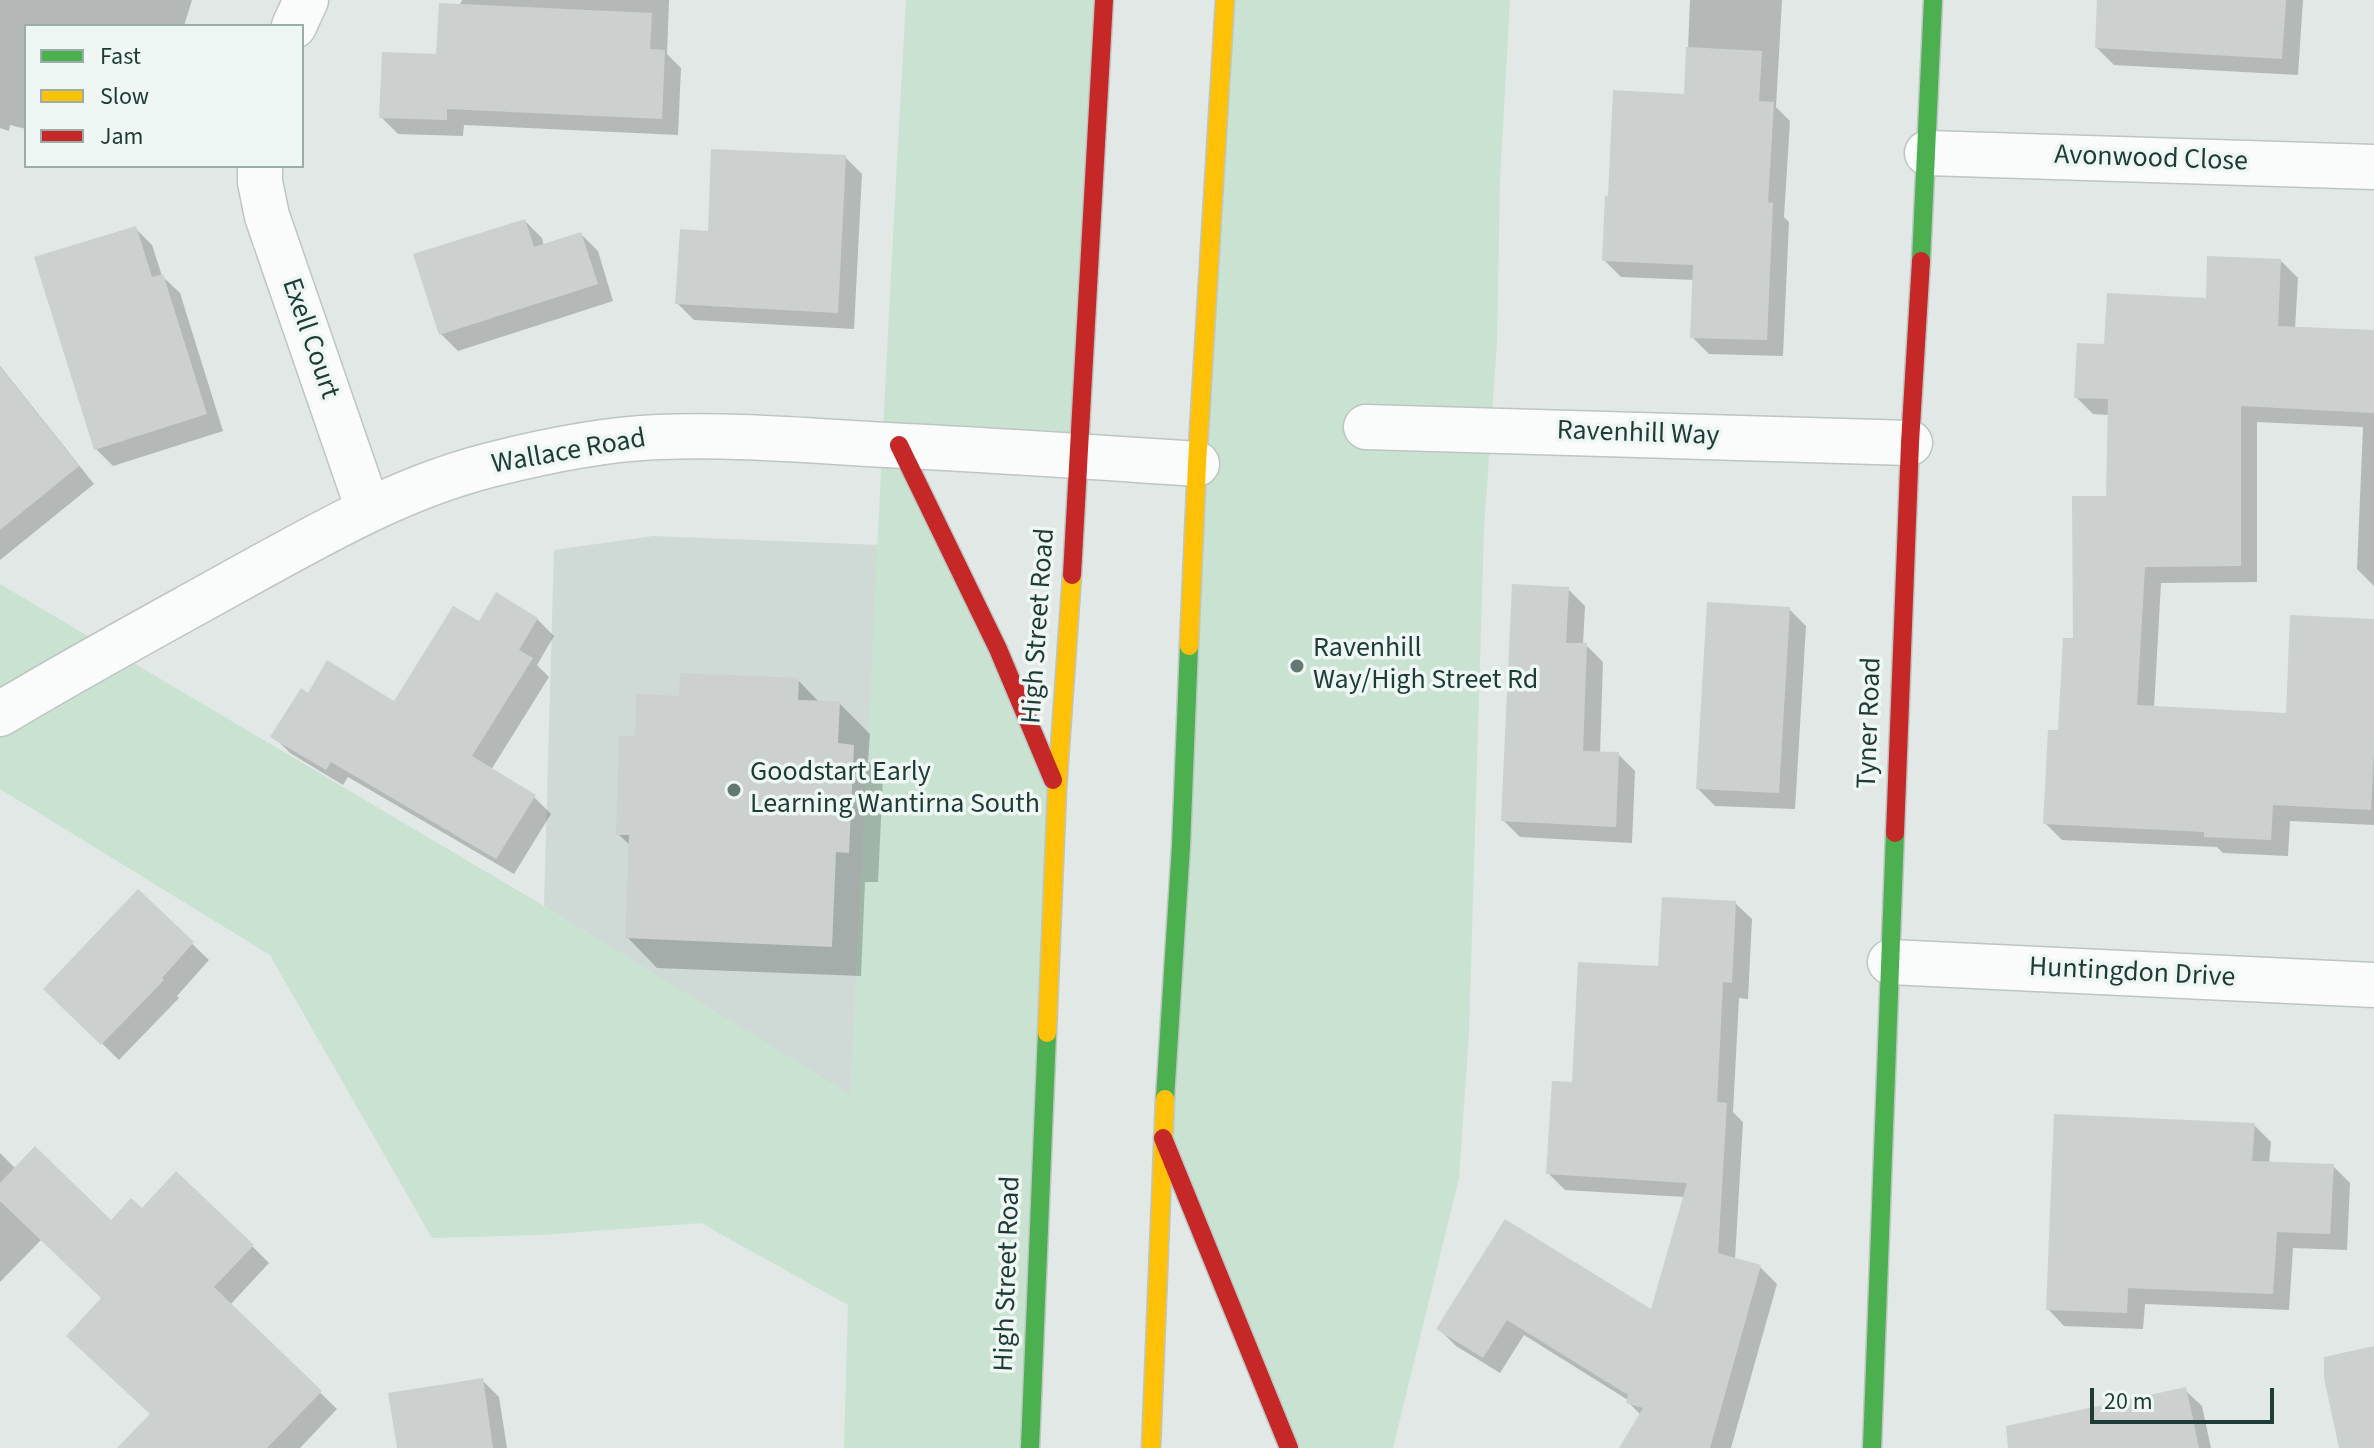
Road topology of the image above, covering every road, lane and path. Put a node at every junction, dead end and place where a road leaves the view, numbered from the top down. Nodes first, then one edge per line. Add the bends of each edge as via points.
1 (306, 0) edge
2 (1104, 0) edge
3 (1225, 0) edge
4 (1933, 0) edge
5 (295, 24) edge
6 (1927, 153) junction
7 (2374, 167) edge
8 (260, 168) edge
9 (1366, 427) dead end
10 (1910, 443) junction
11 (899, 445) junction
12 (1080, 456) junction
13 (1197, 464) junction
14 (368, 509) junction
15 (0, 714) edge
16 (1057, 790) junction
17 (1890, 962) junction
18 (2374, 985) edge
19 (1163, 1138) junction
20 (1030, 1448) edge
21 (1151, 1448) edge
22 (1289, 1448) edge
23 (1872, 1448) edge

1 - 5 street
2 - 12 main road, High Street Road
3 - 13 main road
4 - 6 main road, Tyner Road
6 - 7 street, Avonwood Close
6 - 10 main road, Tyner Road
8 - 14 street, Exell Court via 267,216
9 - 10 street, Ravenhill Way
10 - 17 main road, Tyner Road
11 - 12 street, Wallace Road
11 - 14 street, Wallace Road via 673,437 599,443 489,465
11 - 16 main road via 998,649
12 - 13 street, Wallace Road
12 - 16 main road, High Street Road
13 - 19 main road
14 - 15 street, Wallace Road
16 - 20 main road, High Street Road
17 - 18 street, Huntingdon Drive
17 - 23 main road, Tyner Road
19 - 21 main road
19 - 22 main road

